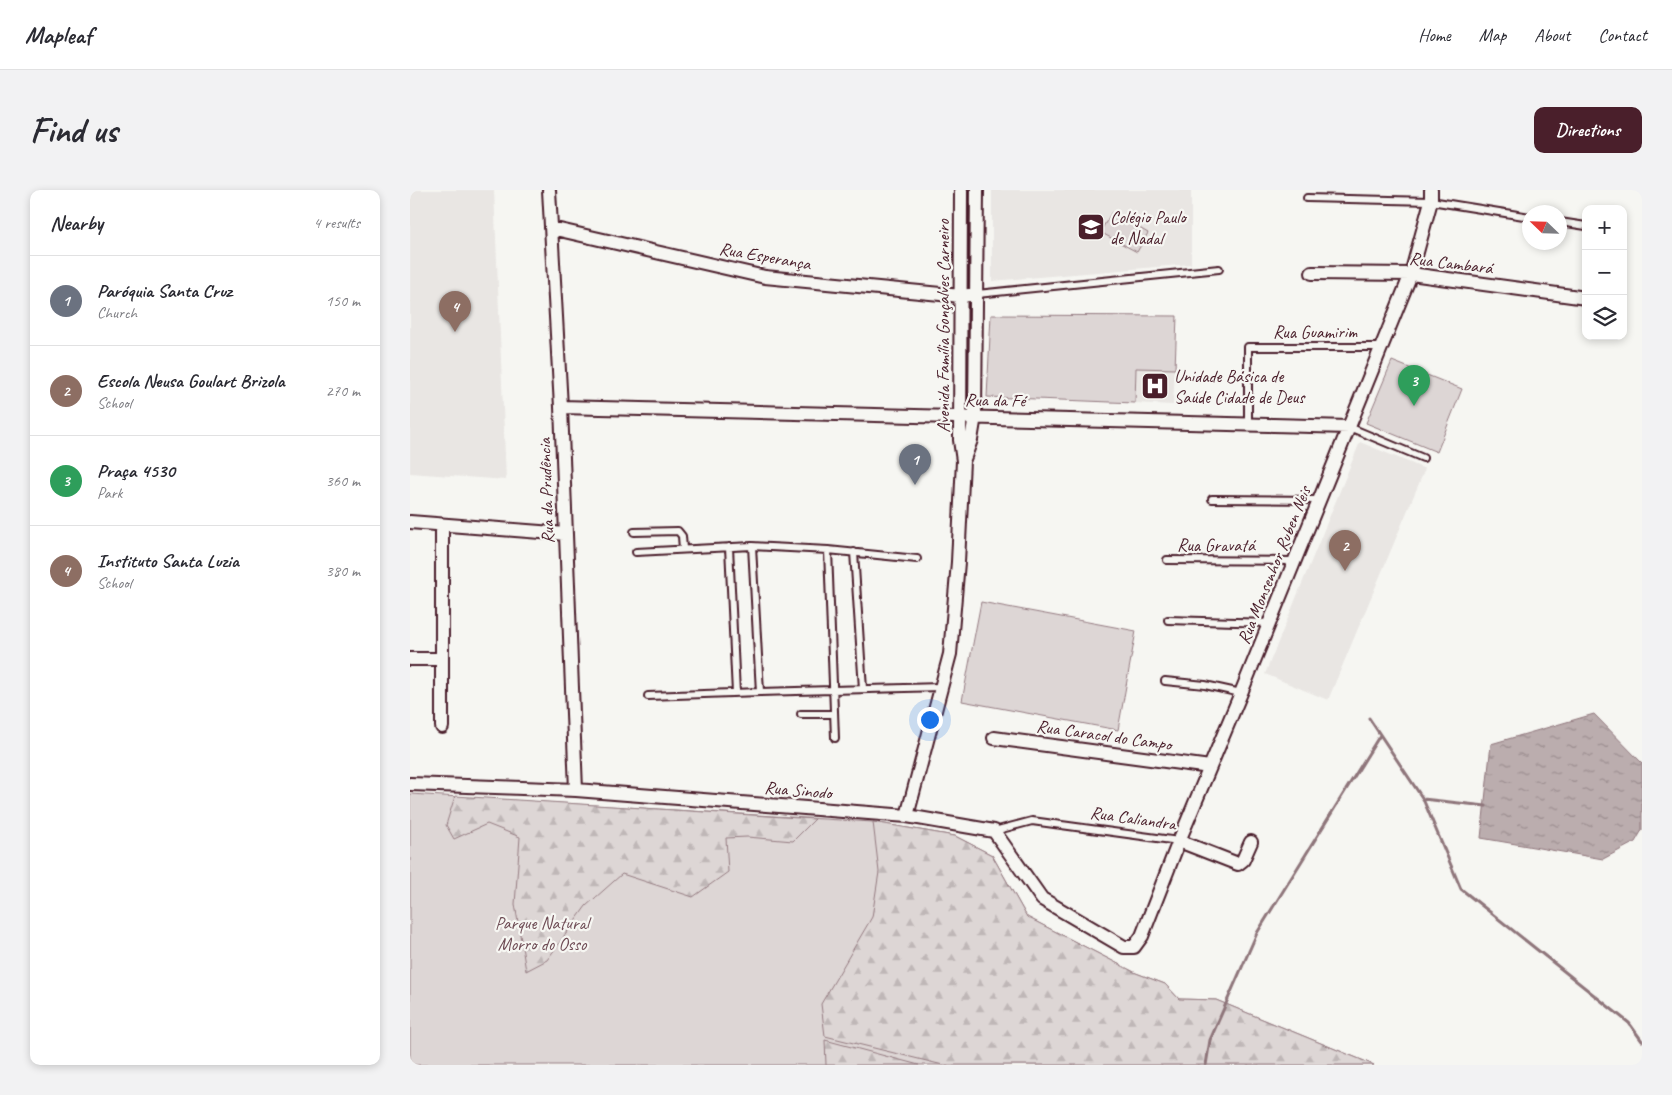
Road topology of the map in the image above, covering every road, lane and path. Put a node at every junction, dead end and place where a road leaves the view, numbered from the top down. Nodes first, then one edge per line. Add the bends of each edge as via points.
1 (549, 190) edge
2 (961, 190) edge
3 (977, 190) edge
4 (1431, 196) edge
5 (1307, 198) dead end
6 (1522, 215) edge
7 (1567, 223) edge
8 (1582, 225) edge
9 (550, 228) junction
10 (1219, 269) dead end
11 (1312, 273) dead end
12 (1411, 274) junction
13 (977, 294) junction
14 (961, 296) junction
15 (1582, 297) edge
16 (1381, 347) junction
17 (561, 407) junction
18 (960, 416) junction
19 (975, 416) junction
20 (1248, 424) junction
21 (1349, 427) junction
22 (1423, 458) dead end
23 (963, 461) junction
24 (1212, 499) dead end
25 (1320, 500) junction
26 (410, 522) edge
27 (442, 525) junction
28 (634, 532) dead end
29 (566, 534) junction
30 (752, 546) junction
31 (729, 547) junction
32 (683, 550) junction
33 (828, 550) junction
34 (636, 552) dead end
35 (854, 552) junction
36 (917, 558) dead end
37 (1167, 560) dead end
38 (1295, 561) junction
39 (1168, 620) dead end
40 (1270, 623) junction
41 (410, 659) edge
42 (442, 659) junction
43 (1165, 681) dead end
44 (941, 687) junction
45 (863, 689) junction
46 (833, 690) junction
47 (760, 692) junction
48 (736, 693) junction
49 (1241, 693) junction
50 (648, 696) dead end
51 (802, 714) dead end
52 (834, 714) junction
53 (442, 727) dead end
54 (835, 738) dead end
55 (994, 738) dead end
56 (1210, 767) junction
57 (410, 784) edge
58 (576, 790) junction
59 (907, 816) junction
60 (994, 831) junction
61 (1178, 841) junction
62 (1251, 842) dead end

1 - 9 street, Rua da Prudência
2 - 14 street, Avenida Família Gonçalves Carneiro
3 - 13 street, Avenida Família Gonçalves Carneiro
4 - 5 lane
4 - 6 lane
4 - 12 street, Rua Monsenhor Ruben Neis
7 - 8 lane
9 - 14 street, Rua Esperança via 765,277
9 - 17 street, Rua da Prudência
10 - 13 lane
11 - 12 street, Rua Cambará
12 - 15 street, Rua Cambará
12 - 16 street, Rua Monsenhor Ruben Neis
13 - 14 street, Rua Esperança
13 - 19 street, Avenida Família Gonçalves Carneiro
14 - 18 street, Avenida Família Gonçalves Carneiro
16 - 20 lane, Rua Guamirim via 1248,347
16 - 21 street, Rua Monsenhor Ruben Neis
17 - 18 street, Rua da Fé
17 - 29 street, Rua da Prudência
18 - 19 street, Rua da Fé
18 - 23 street, Avenida Família Gonçalves Carneiro
19 - 20 street, Rua da Fé
19 - 23 street, Avenida Família Gonçalves Carneiro
20 - 21 street, Rua da Fé
21 - 22 lane, Rua da Fé
21 - 25 street, Rua Monsenhor Ruben Neis
23 - 44 street, Avenida Família Gonçalves Carneiro via 951,645
24 - 25 lane
25 - 38 street, Rua Monsenhor Ruben Neis
26 - 27 street
27 - 29 street
27 - 42 street
28 - 32 lane via 678,531 682,536
29 - 58 street, Rua da Prudência
30 - 31 lane
30 - 33 lane
30 - 47 lane
31 - 32 lane
31 - 48 lane
32 - 34 lane
33 - 35 lane
33 - 46 lane
35 - 36 lane
35 - 45 lane
37 - 38 lane, Rua Gravatá
38 - 40 street, Rua Monsenhor Ruben Neis
39 - 40 lane
40 - 49 street, Rua Monsenhor Ruben Neis
41 - 42 street
42 - 53 street
43 - 49 lane via 1205,684
44 - 45 lane
44 - 59 street, Avenida Família Gonçalves Carneiro
45 - 46 lane
46 - 47 lane
46 - 52 lane
47 - 48 lane
48 - 50 lane
49 - 56 street, Rua Monsenhor Ruben Neis
51 - 52 lane
52 - 54 lane
55 - 56 street, Rua Caracol do Campo
56 - 61 street, Rua Monsenhor Ruben Neis
57 - 58 street, Rua Sinodo
58 - 59 street, Rua Sinodo
59 - 60 street, Rua Sinodo
60 - 61 lane, Rua Caliandra via 1032,821
60 - 61 street, Rua Monsenhor Ruben Neis via 1042,899 1124,947 1134,946 1142,936
61 - 62 street, Rua Caliandra via 1238,864

